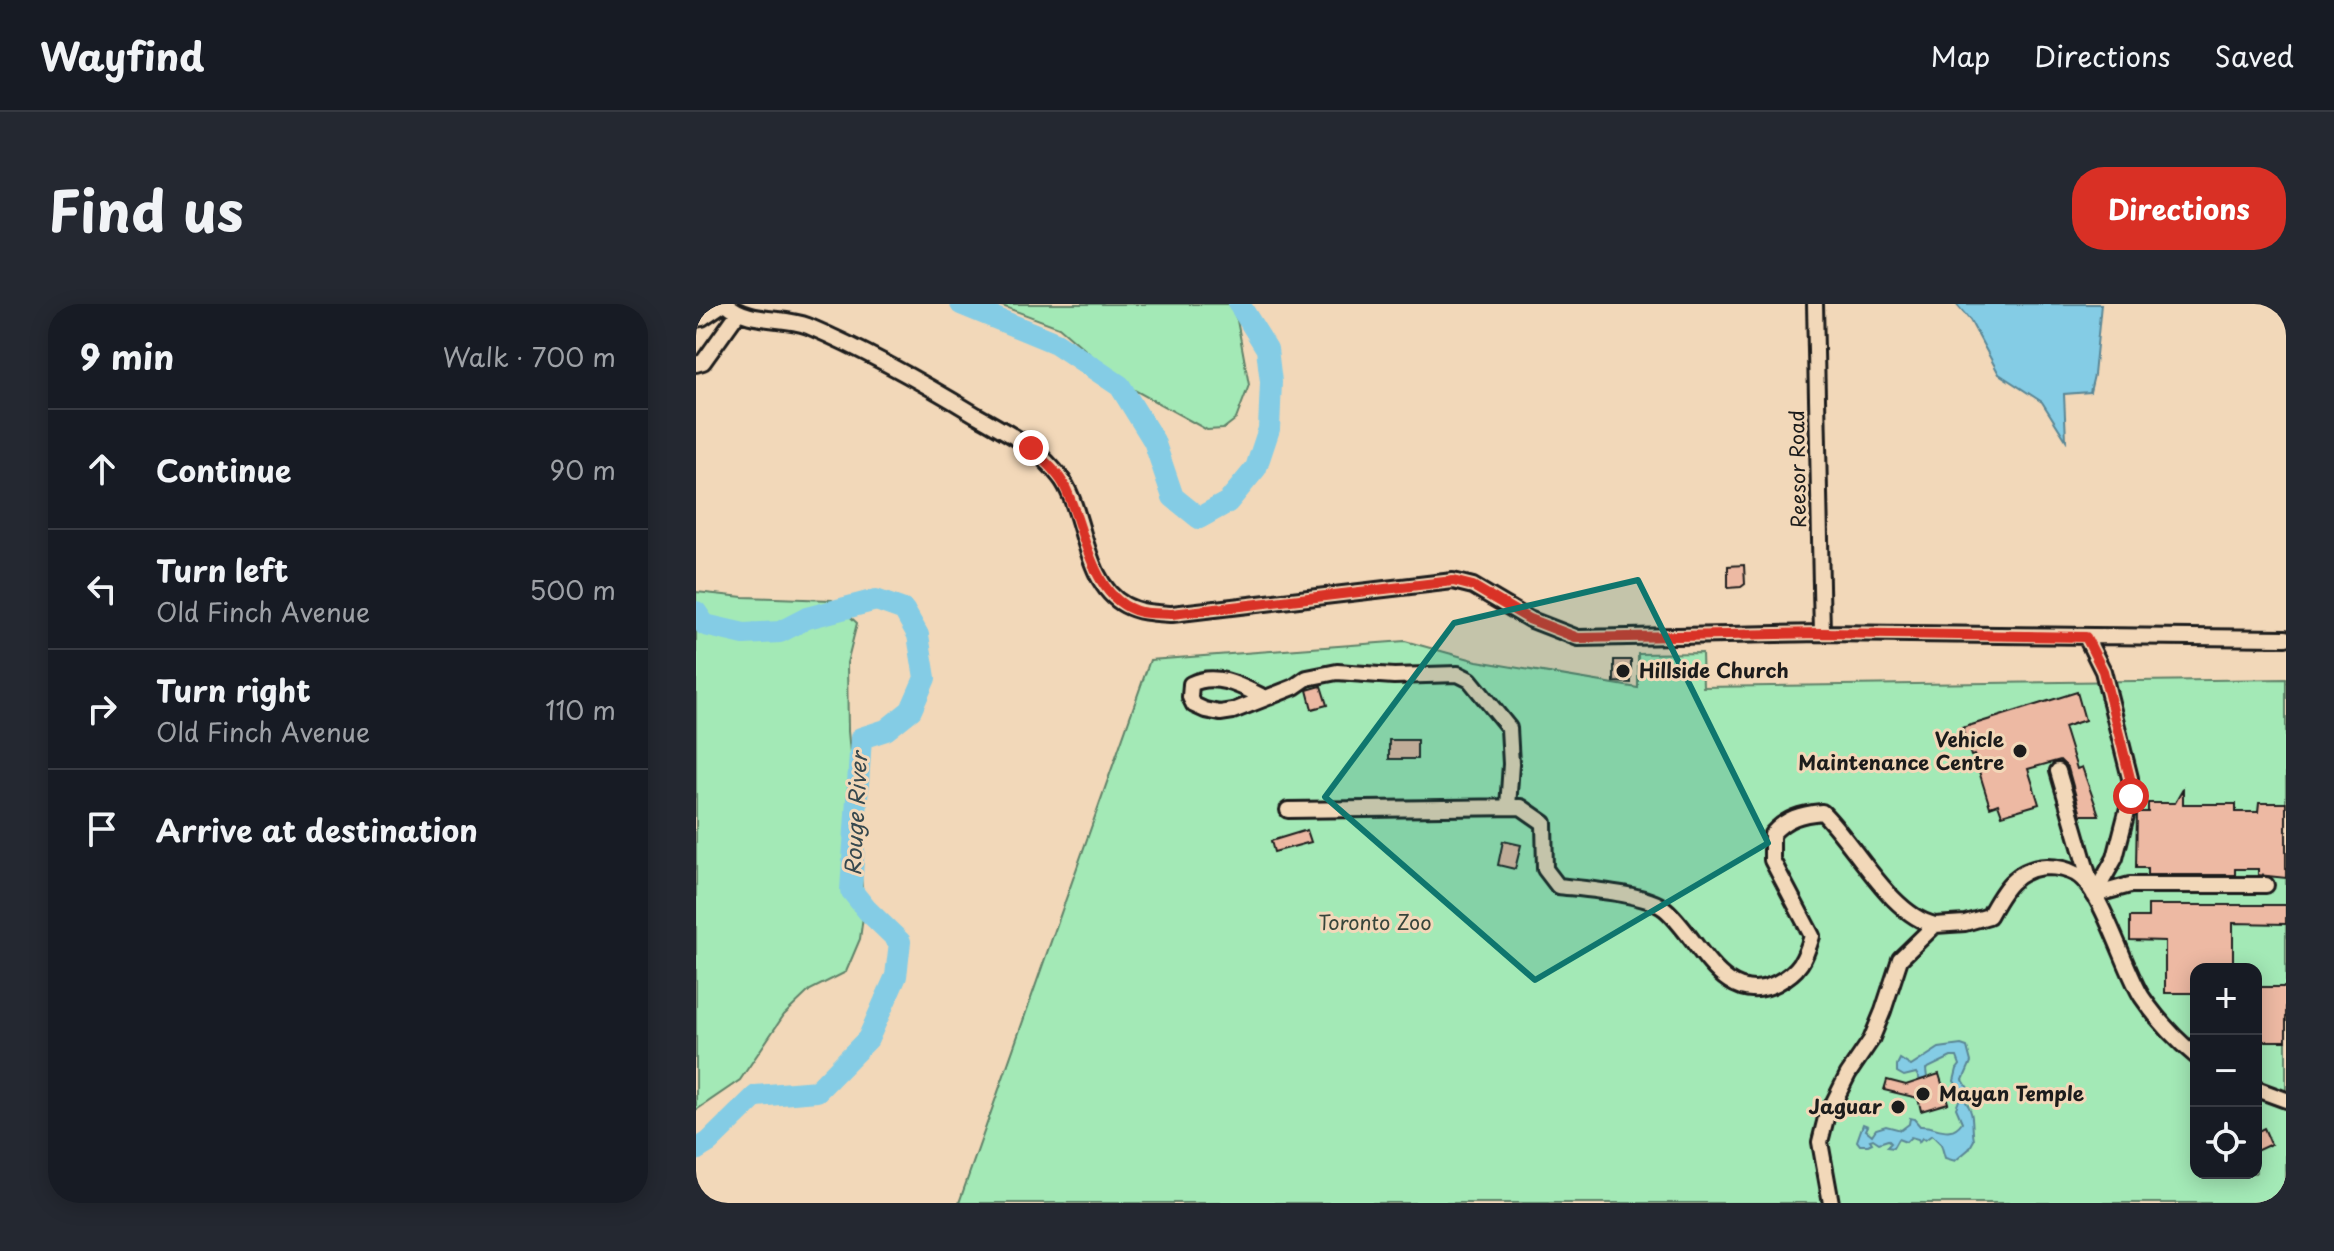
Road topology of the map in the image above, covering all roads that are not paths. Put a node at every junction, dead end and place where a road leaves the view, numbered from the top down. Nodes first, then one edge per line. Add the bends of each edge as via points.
1 (1815, 304) edge
2 (729, 307) edge
3 (696, 319) edge
4 (696, 364) edge
5 (1822, 633) junction
6 (2086, 637) junction
7 (2286, 638) edge
8 (1265, 698) junction
9 (2058, 771) dead end
10 (1508, 807) junction
11 (1288, 810) dead end
12 (2266, 885) dead end
13 (2094, 895) junction
14 (1935, 925) junction
15 (2190, 1051) edge
16 (2262, 1091) edge
17 (2286, 1100) edge
18 (1831, 1203) edge

1 - 5 street, Reesor Road
2 - 3 street
2 - 4 street via 703,362
2 - 5 street via 804,324 915,378 1031,448 1063,482 1106,588 1122,604 1141,612 1172,614 1453,581 1578,638
5 - 6 street
6 - 7 street
6 - 13 street via 2103,671 2131,796 2115,858
8 - 8 street via 1223,680 1191,684 1194,705 1220,713
8 - 10 street via 1307,678 1337,672 1458,674 1470,680 1509,728
9 - 13 street
10 - 11 street
10 - 14 street via 1521,807 1544,823 1545,869 1558,886 1626,894 1664,908 1723,977 1745,989 1767,988 1806,959 1812,936 1772,860 1772,834 1802,814 1822,812 1879,884 1913,917
12 - 13 street via 2130,885
13 - 14 street via 2078,875 2039,868 2005,887 1989,916
13 - 15 street via 2141,996
14 - 18 street via 1900,959 1871,1040 1826,1118 1820,1142
16 - 17 street

